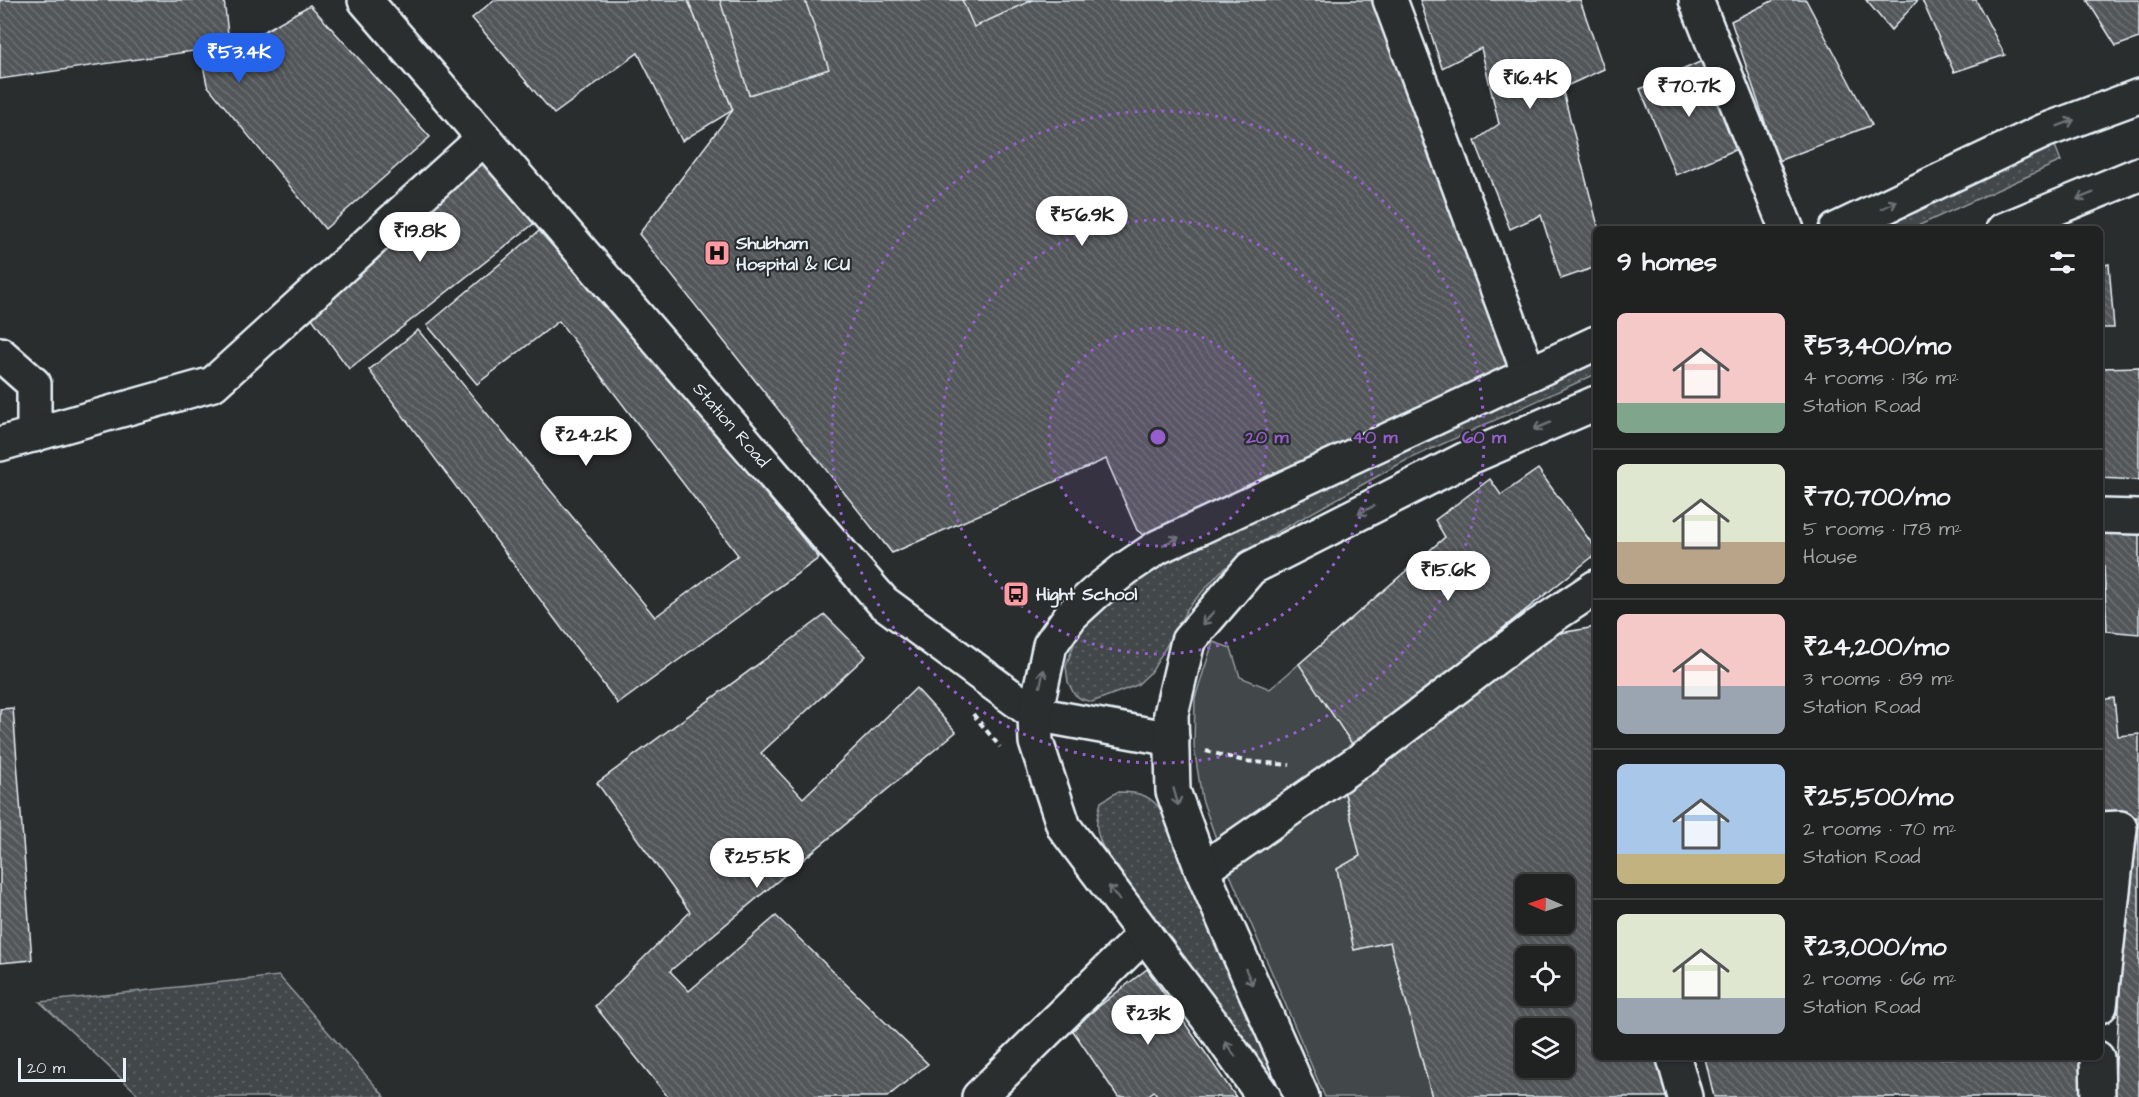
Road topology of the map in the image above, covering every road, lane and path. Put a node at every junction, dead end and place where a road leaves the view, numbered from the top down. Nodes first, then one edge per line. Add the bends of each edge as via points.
1 (365, 0) edge
2 (1390, 0) edge
3 (1696, 0) edge
4 (2139, 96) edge
5 (484, 138) junction
6 (2139, 174) edge
7 (1785, 226) edge
8 (1844, 226) edge
9 (2013, 226) edge
10 (1593, 344) edge
11 (0, 354) edge
12 (1529, 374) junction
13 (1593, 404) edge
14 (34, 435) junction
15 (0, 444) edge
16 (2103, 516) edge
17 (2139, 517) edge
18 (1593, 589) edge
19 (1035, 714) junction
20 (1172, 739) junction
21 (1203, 750) dead end
22 (1299, 765) dead end
23 (2103, 829) edge
24 (1202, 870) junction
25 (1145, 934) junction
26 (2103, 979) edge
27 (1675, 1060) edge
28 (2097, 1060) edge
29 (979, 1097) edge
30 (1264, 1097) edge
31 (1302, 1097) edge
32 (1685, 1097) edge
33 (2098, 1097) edge

1 - 5 main road, Station Road
2 - 12 main road
3 - 7 main road
8 -> 4 main road via 2044,131
5 - 14 main road via 213,384
5 - 19 main road, Station Road via 883,602
6 -> 9 main road
10 - 12 main road
11 - 14 main road via 34,384
19 -> 12 main road via 1050,645 1071,615 1125,569 1158,547
13 -> 20 main road via 1470,457 1251,568 1188,641 1171,714
14 - 15 main road
16 - 17 main road
18 - 24 main road via 1536,627 1362,759
19 - 20 main road, Station Road
25 -> 19 main road via 1064,827 1036,742
20 -> 24 main road via 1173,791
21 - 22 path via 1244,761
23 - 26 main road via 2120,828
24 -> 31 main road
25 - 29 main road
30 -> 25 main road
27 - 32 main road
28 - 33 main road

